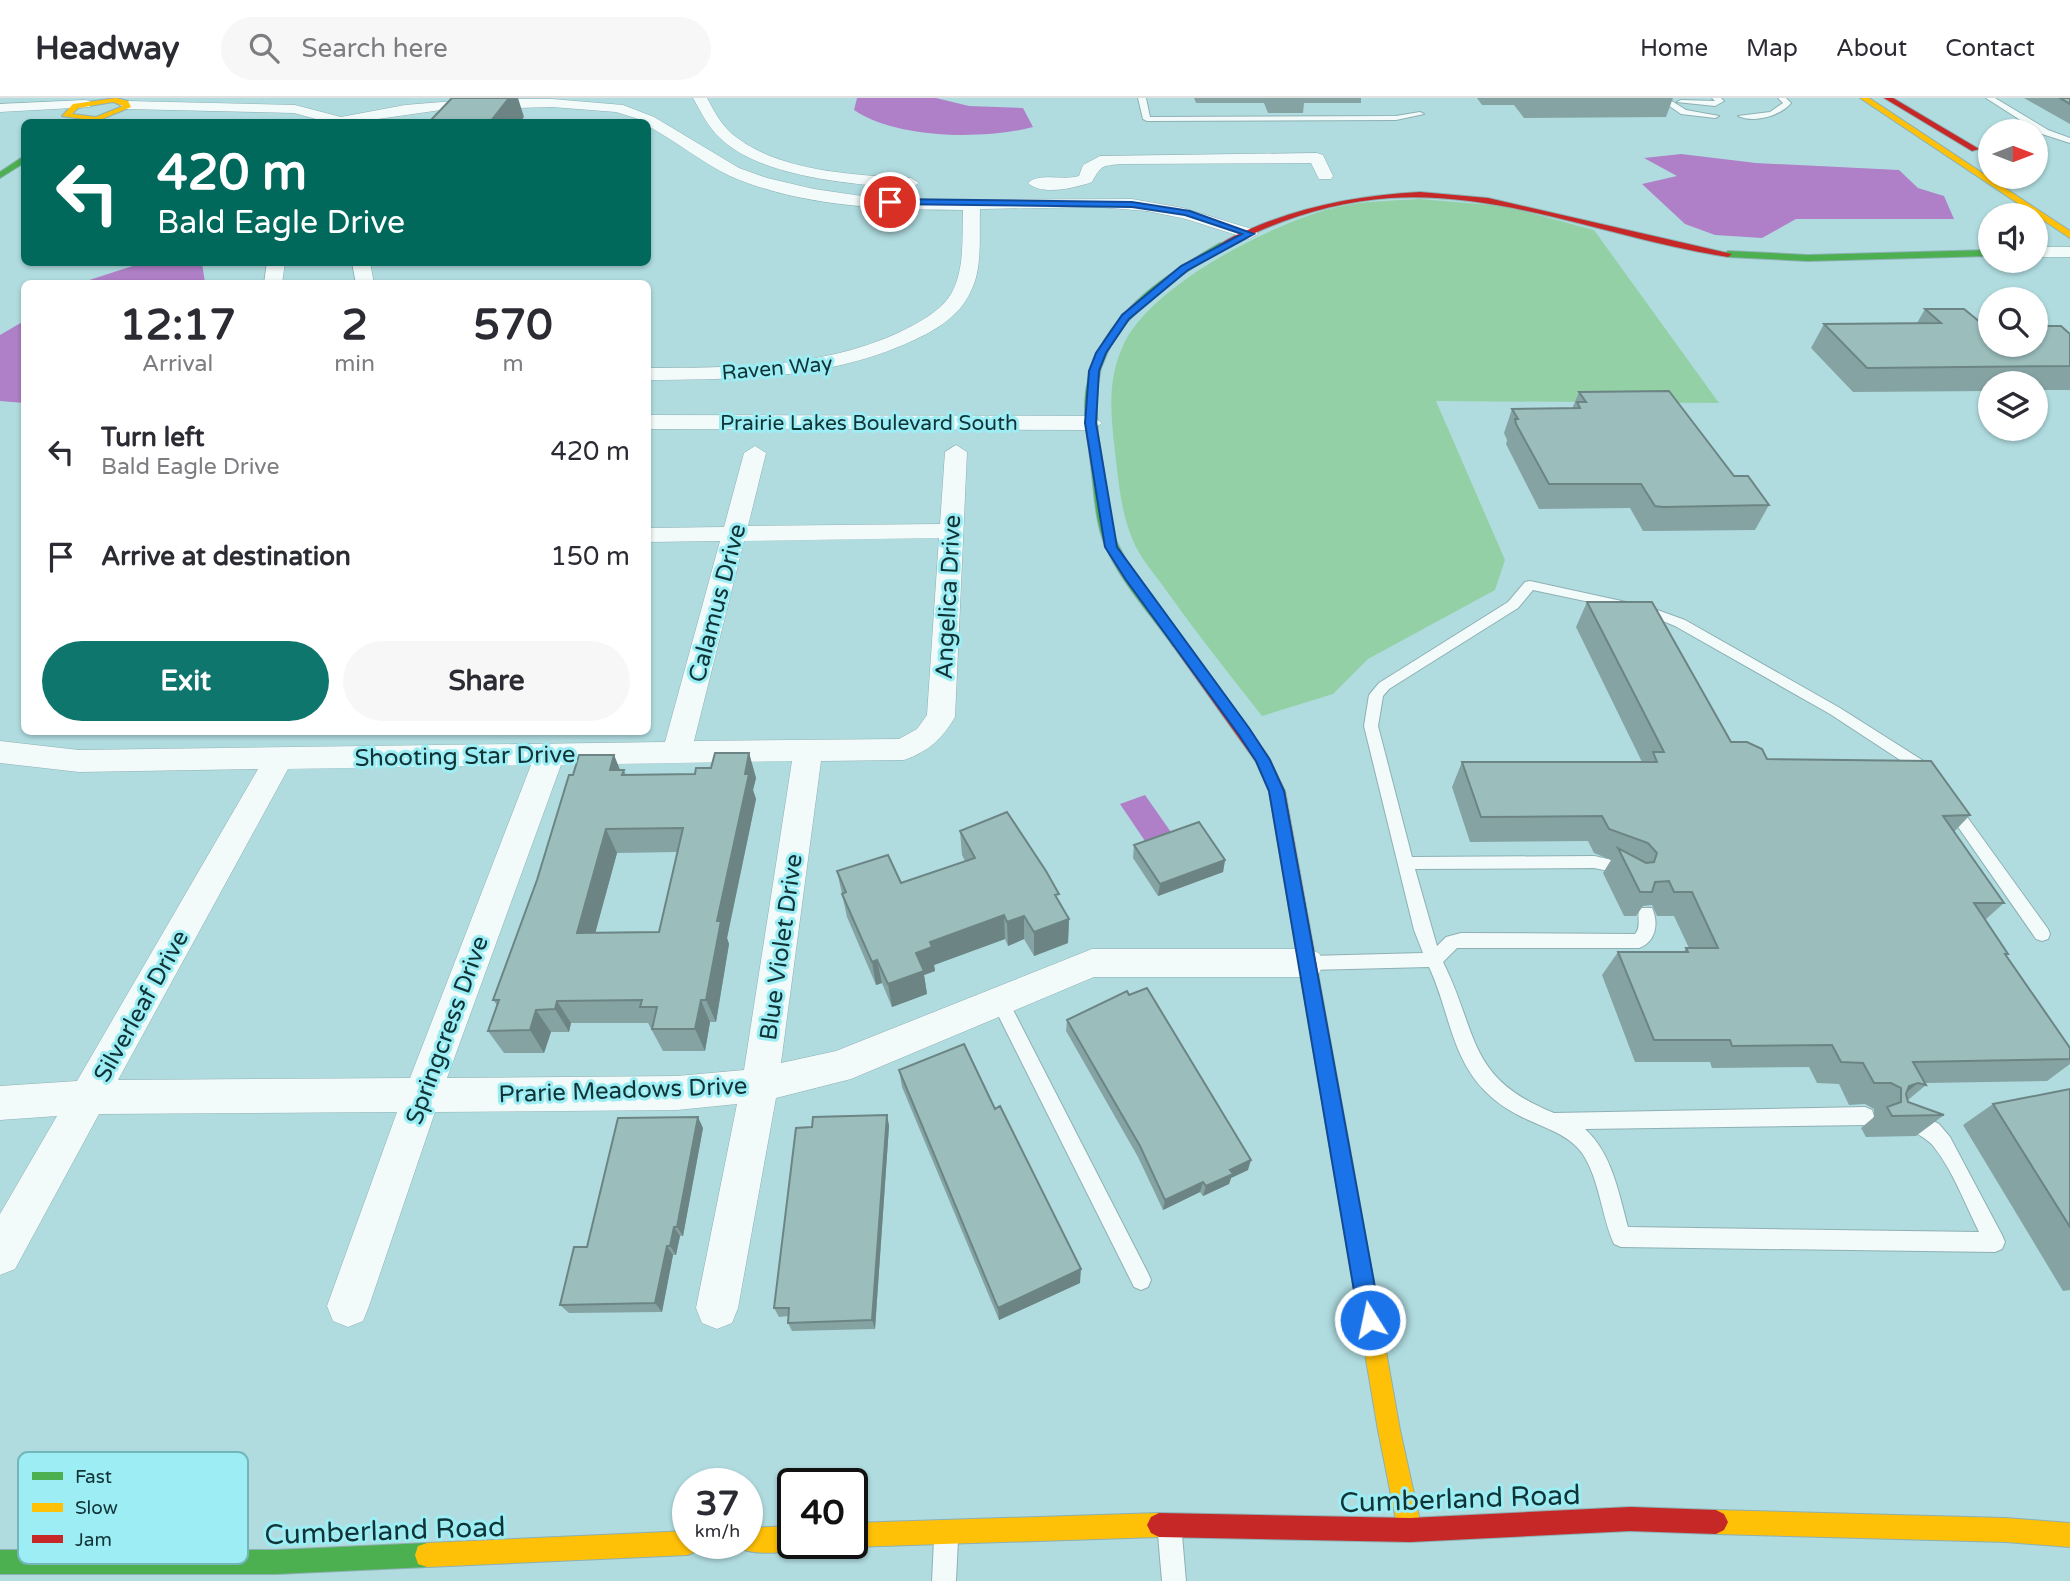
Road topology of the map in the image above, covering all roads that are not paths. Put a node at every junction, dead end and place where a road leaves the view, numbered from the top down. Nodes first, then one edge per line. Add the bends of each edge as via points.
1 (700, 98) edge
2 (1142, 98) edge
3 (1662, 98) edge
4 (1673, 98) edge
5 (1716, 98) edge
6 (1782, 98) edge
7 (1864, 98) edge
8 (1888, 98) edge
9 (1902, 98) edge
10 (1990, 98) edge
11 (459, 99) edge
12 (93, 101) edge
13 (0, 110) edge
14 (115, 110) edge
15 (1420, 114) dead end
16 (1715, 116) dead end
17 (1742, 116) dead end
18 (66, 119) edge
19 (330, 119) edge
20 (352, 119) edge
21 (449, 119) edge
22 (645, 119) edge
23 (651, 122) edge
24 (2070, 139) edge
25 (1975, 149) junction
26 (1978, 151) edge
27 (21, 162) edge
28 (0, 176) edge
29 (1325, 176) dead end
30 (934, 184) dead end
31 (1020, 184) dead end
32 (972, 203) junction
33 (1249, 234) junction
34 (2070, 235) edge
35 (2048, 252) edge
36 (2070, 252) edge
37 (1978, 253) edge
38 (651, 374) edge
39 (651, 422) edge
40 (1091, 423) junction
41 (755, 453) dead end
42 (957, 453) dead end
43 (951, 531) junction
44 (736, 534) junction
45 (651, 535) edge
46 (169, 735) edge
47 (422, 735) edge
48 (927, 736) joint
49 (808, 751) junction
50 (677, 752) junction
51 (549, 756) junction
52 (280, 757) junction
53 (153, 758) junction
54 (411, 758) junction
55 (6, 759) edge
56 (1406, 863) junction
57 (1631, 879) edge
58 (1646, 914) edge
59 (2042, 934) dead end
60 (1434, 960) junction
61 (1307, 963) junction
62 (1000, 1001) junction
63 (760, 1085) junction
64 (422, 1095) junction
65 (90, 1097) junction
66 (0, 1103) edge
67 (1865, 1116) dead end
68 (1891, 1116) edge
69 (1555, 1121) junction
70 (0, 1254) edge
71 (1141, 1280) dead end
72 (348, 1307) dead end
73 (717, 1308) dead end
74 (1169, 1525) junction
75 (1410, 1530) junction
76 (946, 1531) junction
77 (868, 1534) edge
78 (2070, 1535) edge
79 (672, 1544) edge
80 (0, 1562) edge
81 (18, 1563) edge
82 (55, 1564) edge
83 (273, 1572) edge
84 (944, 1581) edge
85 (1174, 1581) edge

1 - 30 street via 715,125 729,138 779,163 859,178
2 - 15 lane via 1147,120
3 - 16 lane via 1684,112
4 - 5 lane via 1693,104 1719,103
6 - 17 lane via 1787,103 1779,111
7 - 34 main road
8 - 25 main road
9 - 25 main road
10 - 24 lane via 2057,137
11 - 20 street
11 - 21 street via 460,108
11 - 22 street via 576,102 618,108
12 - 13 street
12 - 14 main road
12 - 18 main road via 70,110
13 - 18 street
14 - 18 main road
14 - 19 street via 295,109
23 - 32 street via 735,173 864,201
25 - 26 main road
27 - 28 main road
29 - 31 street via 1317,158 1123,159 1100,161 1089,168 1086,179 1071,184
32 - 33 street via 1132,204 1187,213
32 - 38 street, Raven Way via 965,284 943,317 900,340 841,363 809,369
33 - 37 main road via 1337,202 1431,194 1520,205 1674,246 1726,254 1807,258
33 - 40 main road via 1184,268 1125,317 1094,371
35 - 36 street
39 - 40 street, Prairie Lakes Boulevard South
40 - 61 main road via 1111,547 1244,732 1277,791
41 - 44 street, Calamus Drive
42 - 43 street, Angelica Drive
43 - 44 street
43 - 48 street, Angelica Drive via 941,717
44 - 45 street
44 - 50 street, Calamus Drive
46 - 53 street
47 - 54 street
48 - 49 street, Shooting Star Drive via 904,749
49 - 50 street, Shooting Star Drive
49 - 63 street, Blue Violet Drive
50 - 51 street, Shooting Star Drive
51 - 54 street, Shooting Star Drive
51 - 64 street, Springcress Drive
52 - 53 street, Shooting Star Drive
52 - 54 street, Shooting Star Drive
52 - 65 street, Silverleaf Drive
53 - 55 street, Shooting Star Drive
56 - 57 lane via 1594,862 1612,866
56 - 59 lane via 1371,726 1376,695 1395,676 1513,605 1530,585 1680,622 1835,711 1927,771
56 - 60 lane
58 - 60 lane via 1646,935 1639,941 1461,940 1452,942
60 - 61 lane
60 - 69 lane via 1471,1058 1483,1076 1526,1110
61 - 62 street, Prarie Meadows Drive via 1092,964
61 - 75 main road
62 - 63 street, Prarie Meadows Drive via 838,1067
62 - 71 lane
63 - 64 street, Prarie Meadows Drive via 677,1093
63 - 73 street, Blue Violet Drive
64 - 65 street, Prarie Meadows Drive
64 - 72 street, Springcress Drive
65 - 66 street, Prarie Meadows Drive
65 - 70 street, Silverleaf Drive
67 - 69 lane
68 - 69 lane via 1920,1123 1943,1143 1995,1242 1621,1237 1591,1152
74 - 75 main road, Cumberland Road
74 - 76 main road, Cumberland Road
74 - 85 lane
75 - 78 main road, Cumberland Road via 1630,1519
76 - 77 main road, Cumberland Road
76 - 84 lane
79 - 83 main road, Cumberland Road
80 - 81 main road, Cumberland Road
82 - 83 main road, Cumberland Road

